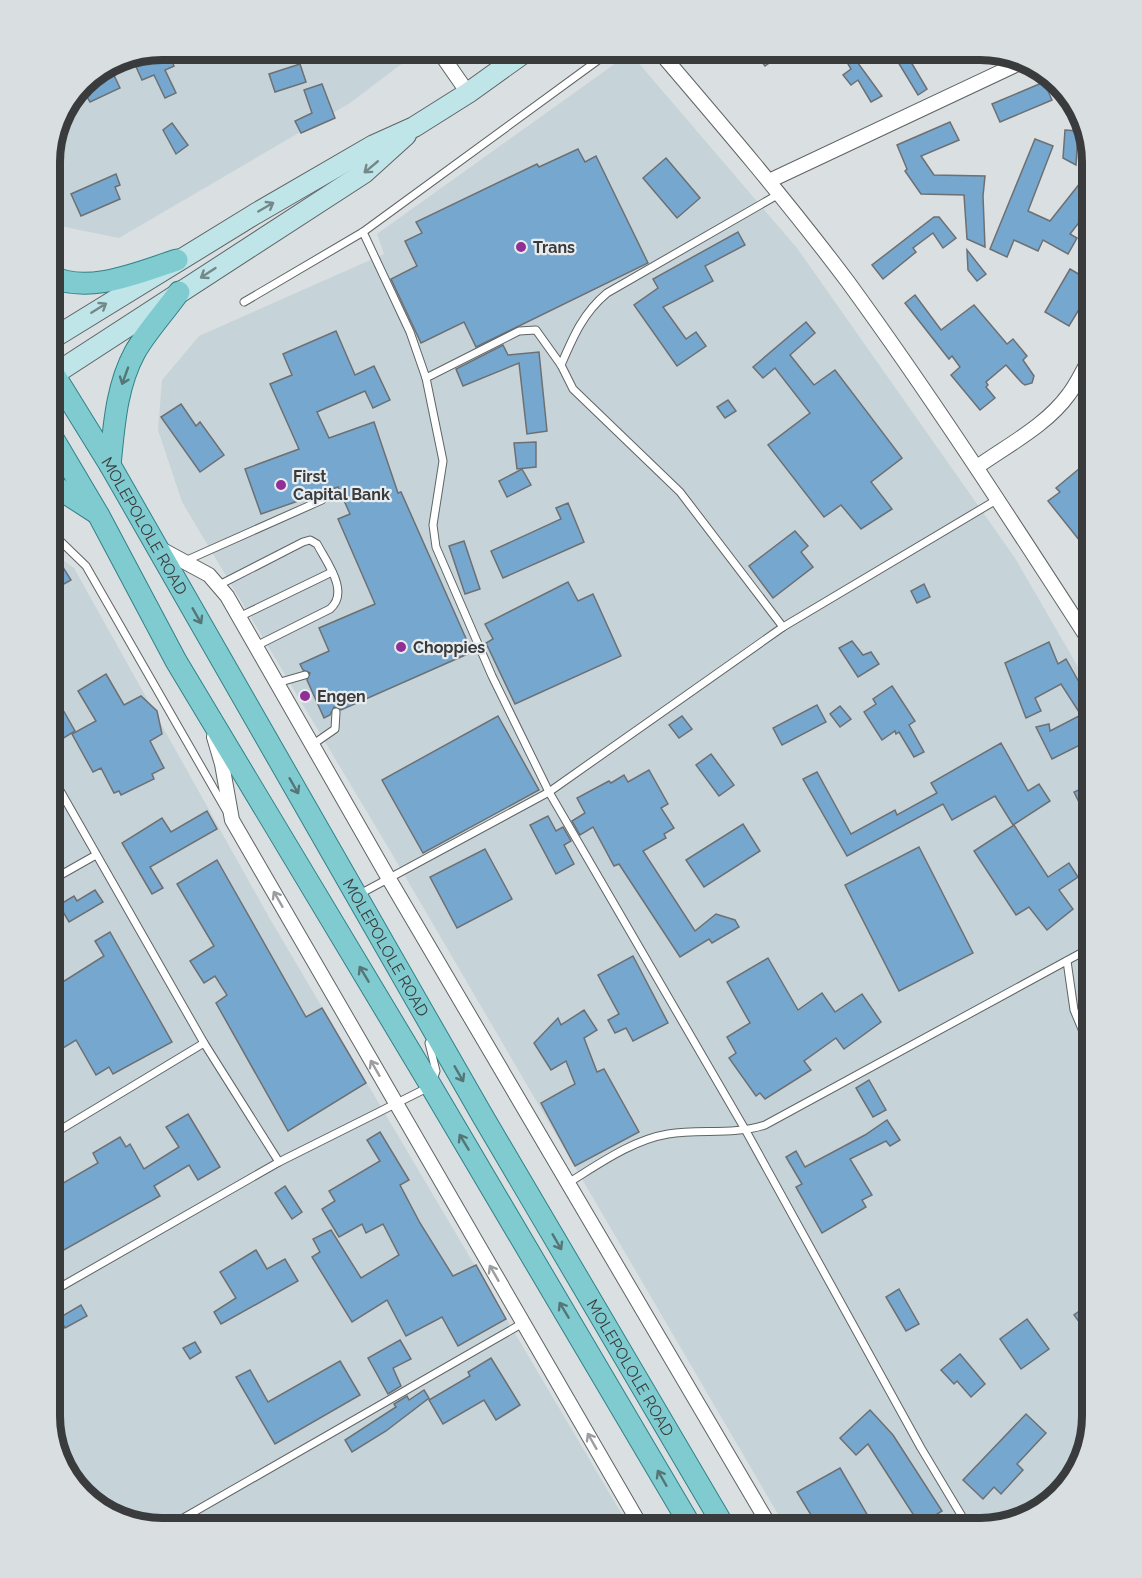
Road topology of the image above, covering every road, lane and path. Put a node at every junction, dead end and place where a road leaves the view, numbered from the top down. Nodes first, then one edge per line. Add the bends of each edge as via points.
1 (445, 60) edge
2 (514, 60) edge
3 (598, 60) edge
4 (666, 60) edge
5 (1014, 66) edge
6 (468, 93) junction
7 (414, 127) junction
8 (769, 181) junction
9 (780, 194) junction
10 (363, 232) junction
11 (177, 260) junction
12 (60, 278) edge
13 (179, 292) junction
14 (244, 302) dead end
15 (60, 334) edge
16 (561, 365) junction
17 (60, 367) edge
18 (1082, 371) edge
19 (426, 378) junction
20 (60, 387) edge
21 (60, 451) edge
22 (110, 465) junction
23 (977, 467) junction
24 (60, 489) edge
25 (998, 500) junction
26 (322, 501) dead end
27 (98, 514) junction
28 (60, 541) edge
29 (157, 547) junction
30 (184, 562) junction
31 (332, 572) junction
32 (219, 585) junction
33 (239, 617) junction
34 (783, 627) junction
35 (1082, 630) edge
36 (256, 646) junction
37 (305, 675) dead end
38 (277, 683) junction
39 (206, 711) junction
40 (336, 712) dead end
41 (312, 745) junction
42 (60, 790) edge
43 (549, 792) junction
44 (232, 820) junction
45 (96, 855) junction
46 (60, 875) edge
47 (389, 879) junction
48 (356, 895) junction
49 (1082, 953) edge
50 (1067, 961) junction
51 (1082, 1029) edge
52 (436, 1034) junction
53 (204, 1043) junction
54 (431, 1086) junction
55 (394, 1102) junction
56 (60, 1130) edge
57 (746, 1131) junction
58 (279, 1162) junction
59 (567, 1183) junction
60 (60, 1287) edge
61 (523, 1323) junction
62 (183, 1518) edge
63 (636, 1518) edge
64 (686, 1518) edge
65 (719, 1518) edge
66 (765, 1518) edge
67 (963, 1518) edge

1 - 6 street
2 - 6 main road
3 - 10 lane
4 - 8 street
5 - 8 street
6 - 7 main road
11 -> 7 main road via 374,145
7 -> 13 main road via 364,173
8 - 9 street
9 - 16 lane via 607,293 579,324
9 - 23 street via 848,283
10 - 14 lane
10 - 19 lane via 410,332
11 - 12 main road via 93,283
15 -> 11 main road
13 - 17 main road
13 -> 22 main road via 136,351 125,374
16 - 19 lane via 536,330 529,329
16 - 34 lane via 573,388 680,492
18 - 23 street via 1069,394 1041,422
19 - 43 lane via 443,461 433,525 436,547 492,676
20 - 22 main road, MOLEPOLOLE ROAD
21 - 27 main road, MOLEPOLOLE ROAD
22 - 29 main road, MOLEPOLOLE ROAD
23 - 25 street
24 - 27 main road
25 - 34 lane
25 - 35 street
26 - 30 lane
27 - 39 main road, MOLEPOLOLE ROAD
28 - 44 lane via 86,566
29 - 30 street
29 -> 48 main road, MOLEPOLOLE ROAD
30 - 32 street
31 - 32 lane via 317,544 310,540
31 - 33 lane
31 - 36 lane via 339,593 330,609
32 - 33 street
33 - 36 street
34 - 43 lane
36 - 38 street
37 - 38 lane
38 - 41 street
39 - 44 street via 222,765
54 -> 39 main road, MOLEPOLOLE ROAD
40 - 41 lane via 336,729
41 - 47 street
42 - 45 lane
43 - 47 lane
43 - 57 lane
55 -> 44 street
45 - 46 lane
45 - 53 lane
47 - 48 lane
47 - 59 street
48 - 52 main road, MOLEPOLOLE ROAD
49 - 50 lane
50 - 51 lane via 1074,1010
50 - 57 lane via 787,1113
52 - 54 lane via 429,1043 436,1071
52 -> 65 main road, MOLEPOLOLE ROAD
53 - 56 lane
53 - 58 lane
54 - 55 lane
64 -> 54 main road, MOLEPOLOLE ROAD
55 - 58 lane
61 -> 55 street
57 - 59 lane via 664,1135 618,1152
57 - 67 lane
58 - 60 lane
59 - 66 street
61 - 62 lane
63 -> 61 street

